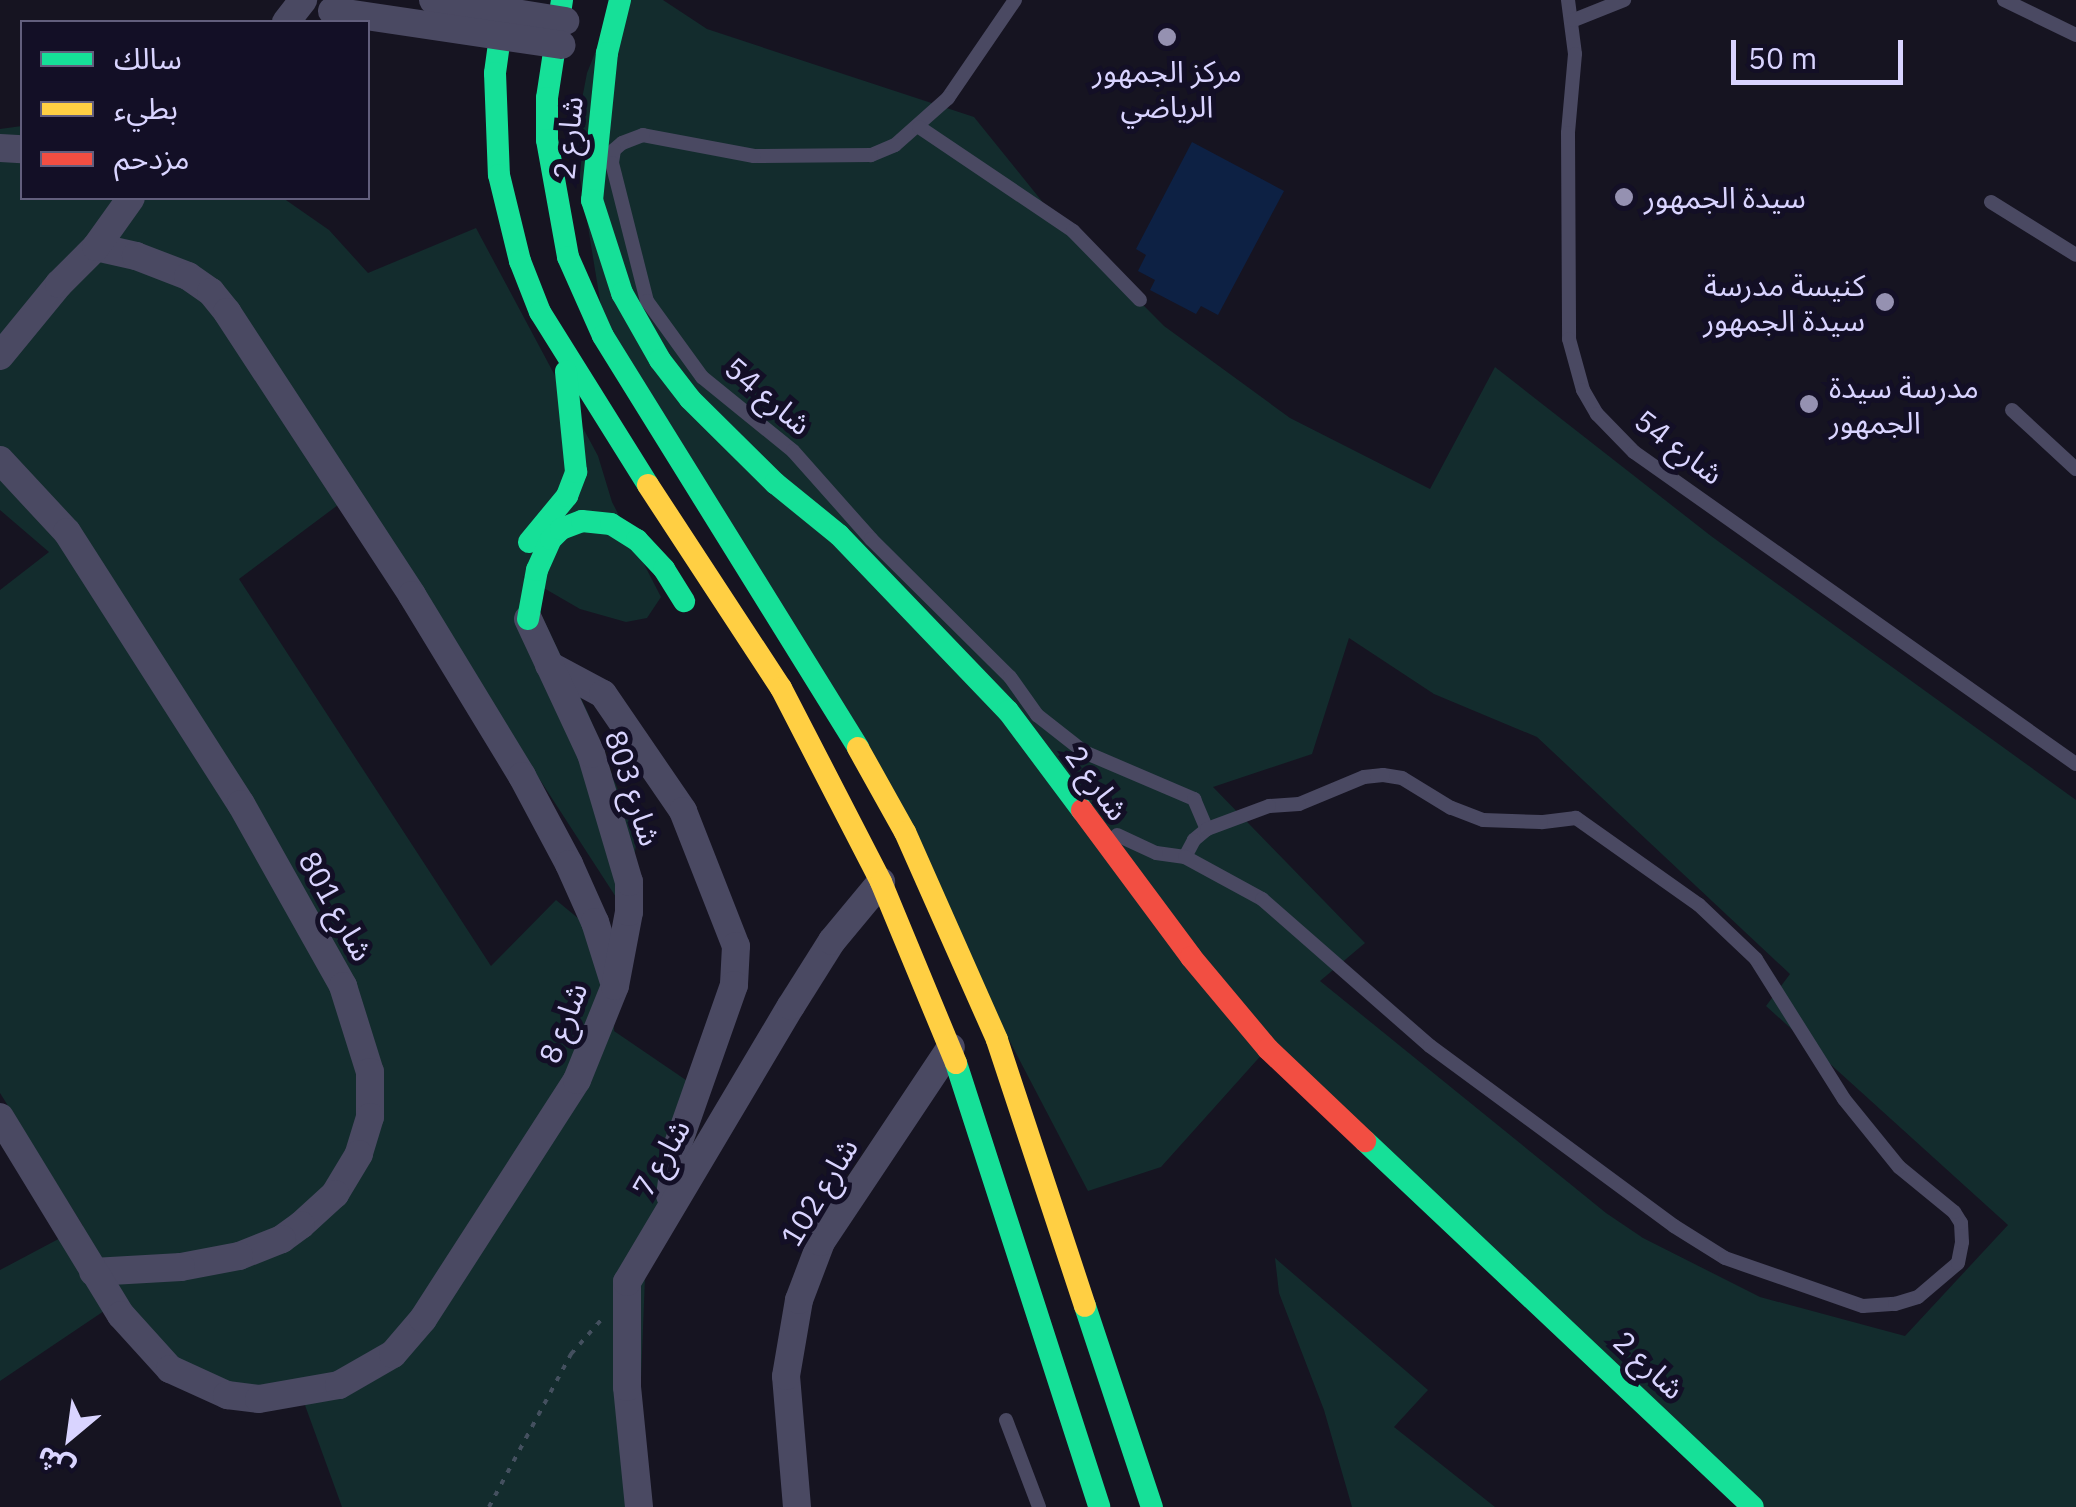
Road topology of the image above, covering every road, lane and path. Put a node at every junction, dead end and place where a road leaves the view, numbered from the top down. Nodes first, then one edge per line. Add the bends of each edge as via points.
1 (303, 0) edge
2 (433, 0) edge
3 (505, 0) edge
4 (620, 0) edge
5 (1015, 0) edge
6 (1568, 0) edge
7 (1624, 0) edge
8 (2004, 0) edge
9 (322, 6) edge
10 (288, 20) edge
11 (1574, 20) junction
12 (563, 22) edge
13 (2076, 35) edge
14 (610, 42) junction
15 (919, 127) junction
16 (130, 200) edge
17 (1991, 202) dead end
18 (96, 247) junction
19 (2076, 255) edge
20 (1140, 300) dead end
21 (564, 355) junction
22 (0, 356) edge
23 (2012, 410) dead end
24 (0, 460) edge
25 (2076, 469) edge
26 (528, 619) junction
27 (696, 619) dead end
28 (736, 664) dead end
29 (549, 666) junction
30 (781, 688) junction
31 (2076, 764) edge
32 (1072, 802) junction
33 (1208, 829) junction
34 (1185, 856) junction
35 (881, 882) junction
36 (615, 986) junction
37 (951, 1047) junction
38 (0, 1118) edge
39 (669, 1210) junction
40 (94, 1272) junction
41 (625, 1293) junction
42 (1006, 1420) dead end
43 (490, 1507) edge
44 (640, 1507) edge
45 (796, 1507) edge
46 (1039, 1507) edge
47 (1100, 1507) edge
48 (1152, 1507) edge
49 (1753, 1507) edge

1 - 10 street
2 - 12 street, bridge
3 - 21 main road via 495,73 499,176 520,260
4 - 14 main road, شارع 2
5 - 15 lane, شارع 54 via 948,98
6 - 11 lane, شارع 54
7 - 11 lane
8 - 13 lane
9 - 12 street, bridge
11 - 31 lane, شارع 54 via 1569,339 1578,378 1597,414 1634,452
12 - 14 street
12 - 48 main road via 547,98 547,140 558,220 574,271 602,336 842,718 913,850 997,1040
14 - 32 main road, شارع 2 via 592,200 616,279 643,333 690,399 839,535 1008,711
15 - 20 lane via 1073,231
15 - 33 lane, شارع 54 via 871,155 754,156 629,138 614,150 612,163 647,302 702,378 793,451 1010,677 1037,715 1084,752 1194,799
16 - 18 street
17 - 19 lane
18 - 22 street
18 - 36 street, شارع 8 via 188,276 228,312 522,776 588,907
21 - 26 main road via 576,472 568,496 524,551 518,579
21 - 30 main road
23 - 25 lane
24 - 40 street, شارع 801 via 68,532 241,804 343,986 370,1072 368,1134 349,1174 320,1210 282,1239 208,1263
26 - 27 main road via 551,539 573,523 592,520 623,529 651,553
26 - 29 street, شارع 803
28 - 30 main road
29 - 36 street, شارع 803 via 591,754 629,882
29 - 39 street via 603,694 683,811 736,946 734,984 676,1150
30 - 35 main road
32 - 34 lane via 1119,837 1156,853
32 - 49 main road, شارع 2 via 1268,1048
33 - 34 lane
33 - 34 lane via 1384,774 1484,820 1576,818 1698,905 1756,959 1844,1099 1898,1167 1954,1212 1962,1242 1958,1264 1918,1297 1864,1306 1724,1258 1430,1046 1262,899
35 - 37 main road
35 - 39 street, شارع 7 via 812,973
36 - 40 street, شارع 8 via 576,1080 423,1319 393,1354 356,1378 259,1399 208,1388 170,1369 138,1339
37 - 45 street, شارع 102 via 810,1268 786,1376
37 - 47 main road
38 - 40 street, شارع 8
39 - 41 street, شارع 7
41 - 43 path via 572,1354
41 - 44 street
42 - 46 lane

